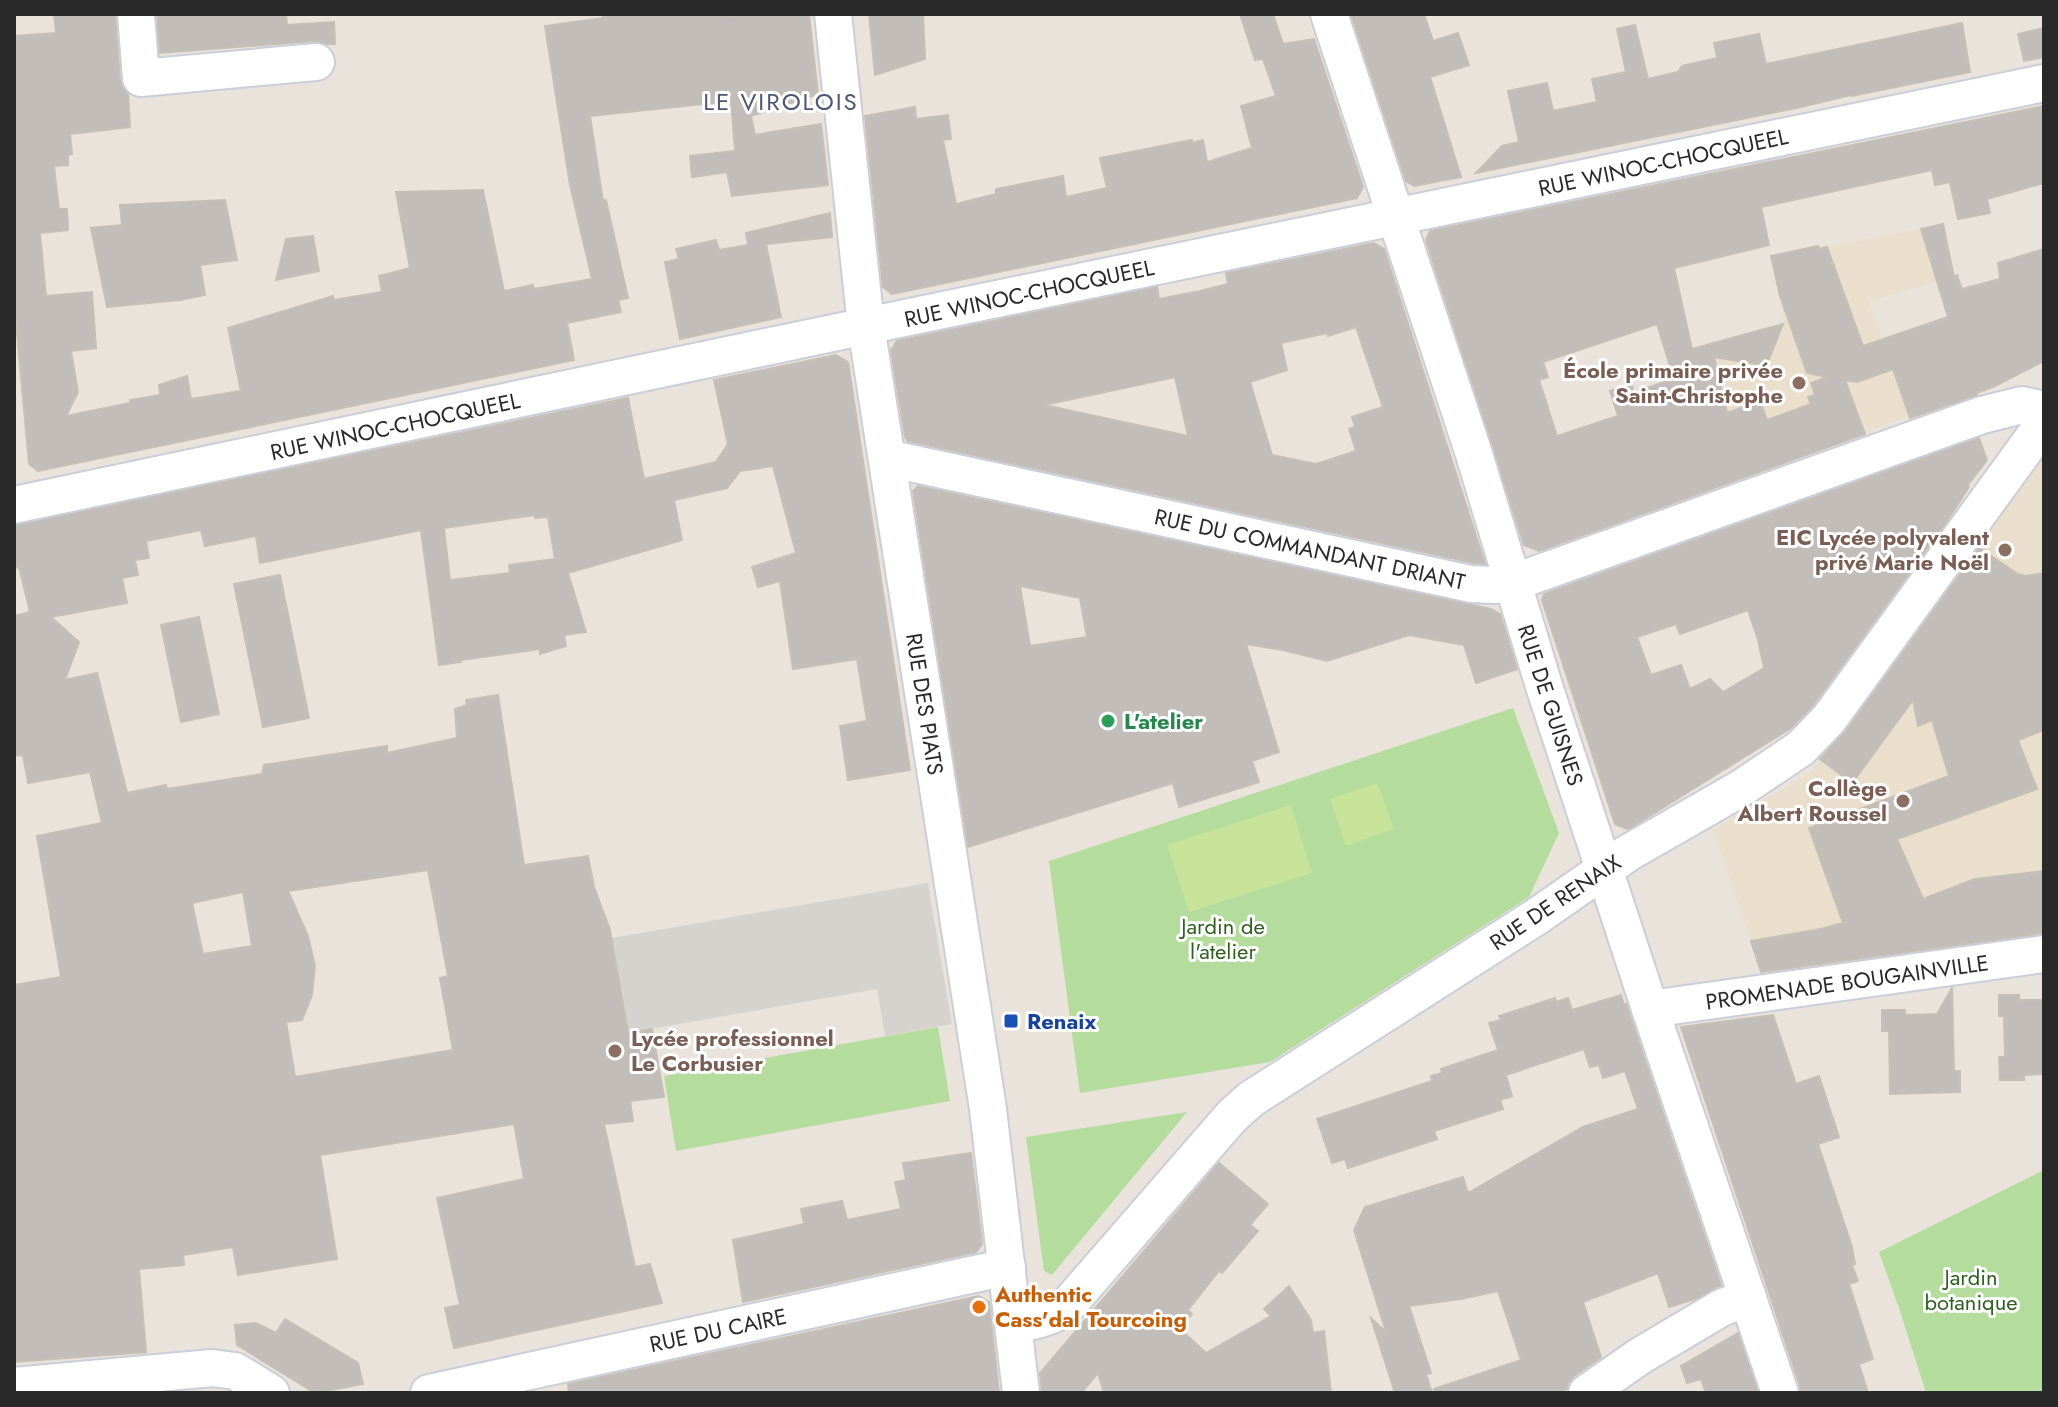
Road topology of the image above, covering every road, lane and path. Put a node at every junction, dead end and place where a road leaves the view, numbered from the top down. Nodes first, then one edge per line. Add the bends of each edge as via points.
1 (136, 14) edge
2 (833, 14) edge
3 (1329, 14) edge
4 (316, 62) dead end
5 (2044, 83) edge
6 (1396, 217) junction
7 (866, 326) junction
8 (2044, 410) edge
9 (2044, 423) edge
10 (887, 458) junction
11 (14, 505) edge
12 (1512, 583) junction
13 (1605, 871) junction
14 (2044, 954) edge
15 (1650, 1009) junction
16 (1007, 1267) junction
17 (1748, 1297) junction
18 (1014, 1325) junction
19 (14, 1386) edge
20 (271, 1393) edge
21 (429, 1393) edge
22 (1021, 1393) edge
23 (1587, 1393) edge
24 (1780, 1393) edge

1 - 4 street via 141,78
2 - 7 street, RUE DES PIATS
3 - 6 street, RUE DE GUISNES
5 - 6 street, RUE WINOC-CHOCQUEEL
6 - 7 street, RUE WINOC-CHOCQUEEL
6 - 12 street, RUE DE GUISNES
7 - 10 street, RUE DES PIATS
7 - 11 street, RUE WINOC-CHOCQUEEL
8 - 12 street, RUE DU COMMANDANT DRIANT via 2022,405 1982,415
9 - 13 street, RUE DE RENAIX via 1817,733 1743,787
10 - 12 street, RUE DU COMMANDANT DRIANT via 1471,584
10 - 16 street, RUE DES PIATS via 986,1098
12 - 13 street, RUE DE GUISNES
13 - 15 street, RUE DE GUISNES
13 - 18 street, RUE DE RENAIX via 1251,1099 1067,1306 1047,1318
14 - 15 street, PROMENADE BOUGAINVILLE
15 - 17 street, RUE DE GUISNES
16 - 18 street, RUE DES PIATS
16 - 21 street, RUE DU CAIRE
17 - 23 street via 1640,1356
17 - 24 street, RUE DE GUISNES
18 - 22 street, RUE DES PIATS
19 - 20 street via 212,1368 235,1371

